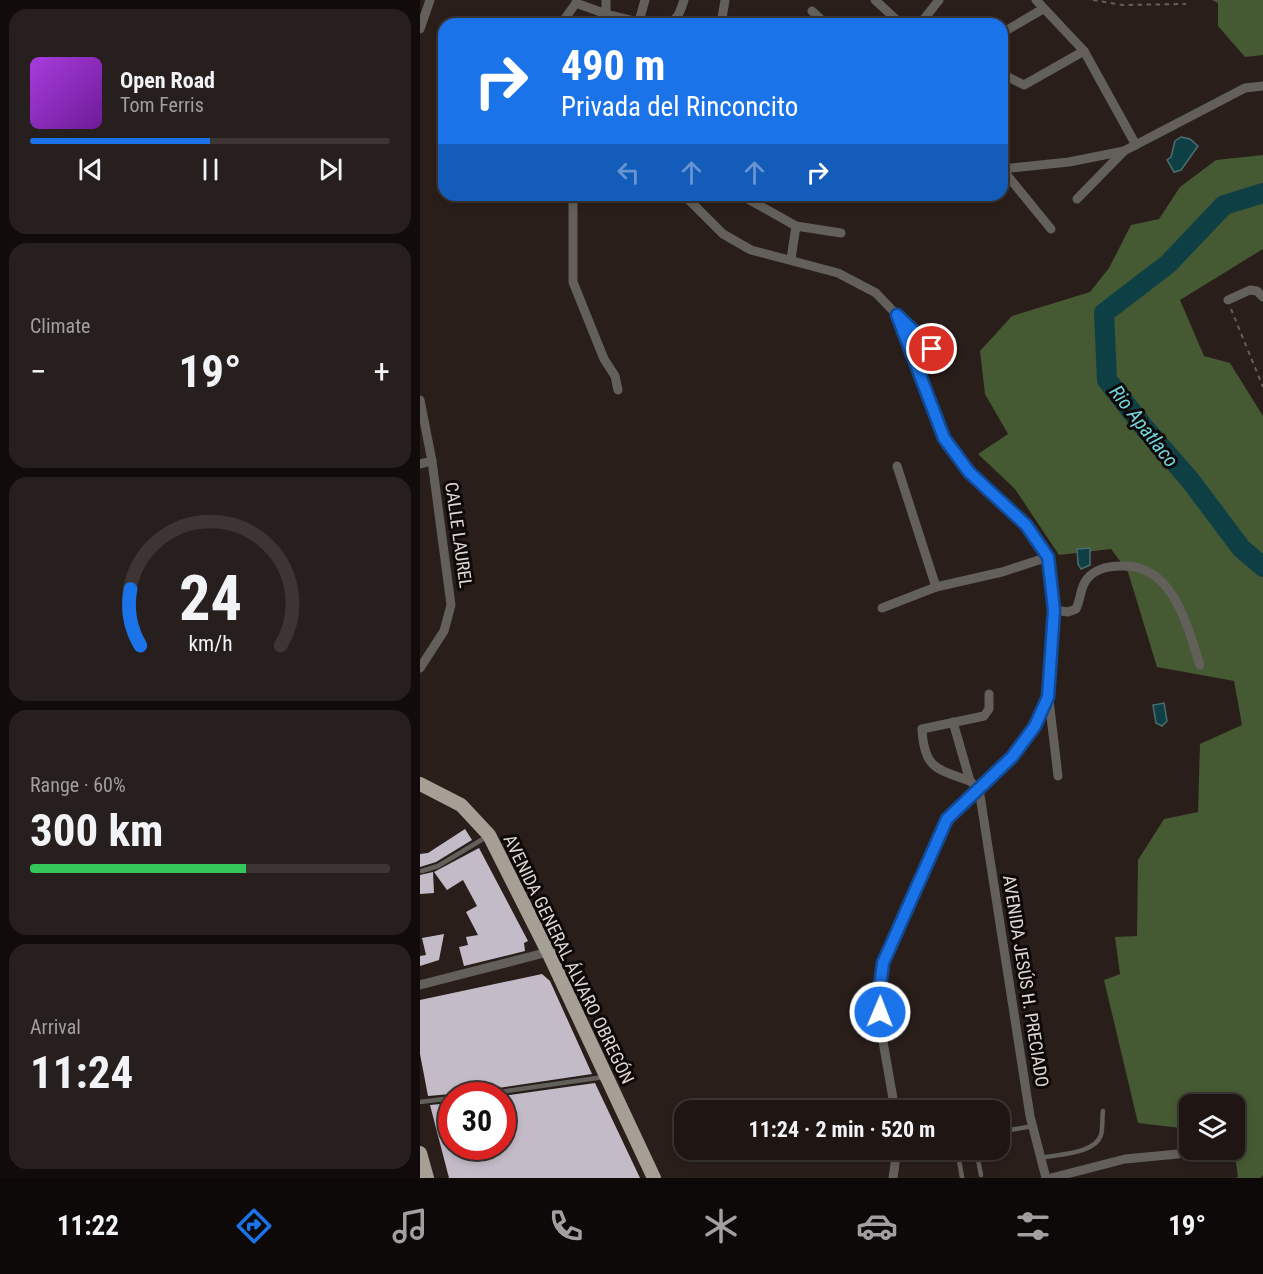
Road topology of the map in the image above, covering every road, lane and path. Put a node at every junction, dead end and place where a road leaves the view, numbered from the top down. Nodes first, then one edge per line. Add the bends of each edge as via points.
1 (430, 0) edge
2 (606, 0) edge
3 (645, 0) edge
4 (684, 0) edge
5 (726, 0) edge
6 (875, 0) edge
7 (939, 0) edge
8 (1036, 0) edge
9 (1093, 0) edge
10 (576, 2) edge
11 (1186, 4) dead end
12 (1043, 9) junction
13 (812, 11) dead end
14 (606, 14) junction
15 (565, 18) edge
16 (622, 18) edge
17 (643, 18) edge
18 (676, 18) edge
19 (722, 18) edge
20 (820, 18) edge
21 (894, 18) edge
22 (925, 18) edge
23 (420, 29) edge
24 (1008, 29) edge
25 (1084, 51) junction
26 (1008, 77) edge
27 (1263, 86) edge
28 (1136, 145) junction
29 (1124, 151) junction
30 (1008, 168) edge
31 (1008, 176) edge
32 (1077, 199) dead end
33 (573, 201) edge
34 (690, 201) edge
35 (758, 201) edge
36 (796, 226) junction
37 (1051, 229) dead end
38 (841, 233) dead end
39 (791, 259) junction
40 (1260, 294) edge
41 (1228, 300) joint
42 (897, 315) junction
43 (932, 349) dead end
44 (1263, 387) edge
45 (618, 390) dead end
46 (420, 400) edge
47 (432, 461) junction
48 (420, 464) edge
49 (897, 466) dead end
50 (1048, 557) junction
51 (936, 587) junction
52 (882, 608) dead end
53 (1054, 610) junction
54 (1200, 665) dead end
55 (420, 668) edge
56 (989, 694) dead end
57 (1048, 697) junction
58 (953, 722) junction
59 (1058, 776) dead end
60 (969, 781) junction
61 (420, 784) edge
62 (979, 789) junction
63 (489, 835) junction
64 (422, 871) dead end
65 (548, 952) junction
66 (420, 985) edge
67 (606, 1076) junction
68 (516, 1089) edge
69 (438, 1100) edge
70 (893, 1100) edge
71 (420, 1102) edge
72 (1103, 1111) dead end
73 (1033, 1126) junction
74 (1010, 1130) edge
75 (1178, 1154) dead end
76 (420, 1155) edge
77 (1041, 1158) junction
78 (895, 1160) edge
79 (959, 1160) edge
80 (978, 1160) edge
81 (981, 1175) dead end
82 (962, 1177) edge
83 (427, 1178) edge
84 (654, 1178) edge
85 (893, 1178) edge
86 (1048, 1178) edge

1 - 23 street
2 - 14 street
3 - 17 street
4 - 18 street
5 - 19 street
6 - 21 street
7 - 22 street
8 - 12 street
9 - 11 path via 1122,5
10 - 14 street
10 - 15 street
12 - 24 street
12 - 25 street
13 - 20 street
14 - 16 street
25 - 26 street via 1024,85
25 - 28 street
27 - 28 street via 1245,87
28 - 29 street
29 - 30 street
29 - 32 street
31 - 37 street
33 - 45 street via 573,282
34 - 39 street via 723,234 751,250
35 - 36 street
36 - 38 street
36 - 39 street
39 - 42 street via 838,273 876,293
40 - 41 street via 1250,290
41 - 44 path
42 - 43 street
42 - 50 street via 944,438 969,472 1026,525
46 - 47 street, CALLE LAUREL
47 - 48 street
47 - 55 street, CALLE LAUREL via 452,605 444,631
49 - 51 street
50 - 51 street
50 - 53 street
51 - 52 street
53 - 54 street via 1076,609 1087,579 1108,566 1148,571 1178,602
53 - 57 street
56 - 58 street via 989,709 984,716
57 - 59 street
57 - 62 street via 1035,726 1012,757
58 - 60 street
58 - 60 street via 922,729 923,752 931,763
60 - 62 street
61 - 63 main road, AVENIDA GENERAL ÁLVARO OBREGÓN via 461,805
62 - 70 street via 947,819 883,963 879,994 881,1030
62 - 73 street, AVENIDA JESÚS H. PRECIADO
63 - 64 lane via 438,866
63 - 65 main road, AVENIDA GENERAL ÁLVARO OBREGÓN
65 - 66 street
65 - 67 main road, AVENIDA GENERAL ÁLVARO OBREGÓN
67 - 68 lane
67 - 84 main road, AVENIDA GENERAL ÁLVARO OBREGÓN
69 - 71 lane
72 - 77 lane via 1101,1136 1094,1144
73 - 74 lane
73 - 77 street, AVENIDA JESÚS H. PRECIADO
75 - 86 street via 1125,1159
76 - 83 main road
77 - 86 street, AVENIDA JESÚS H. PRECIADO
78 - 85 street
79 - 82 lane
80 - 81 lane

